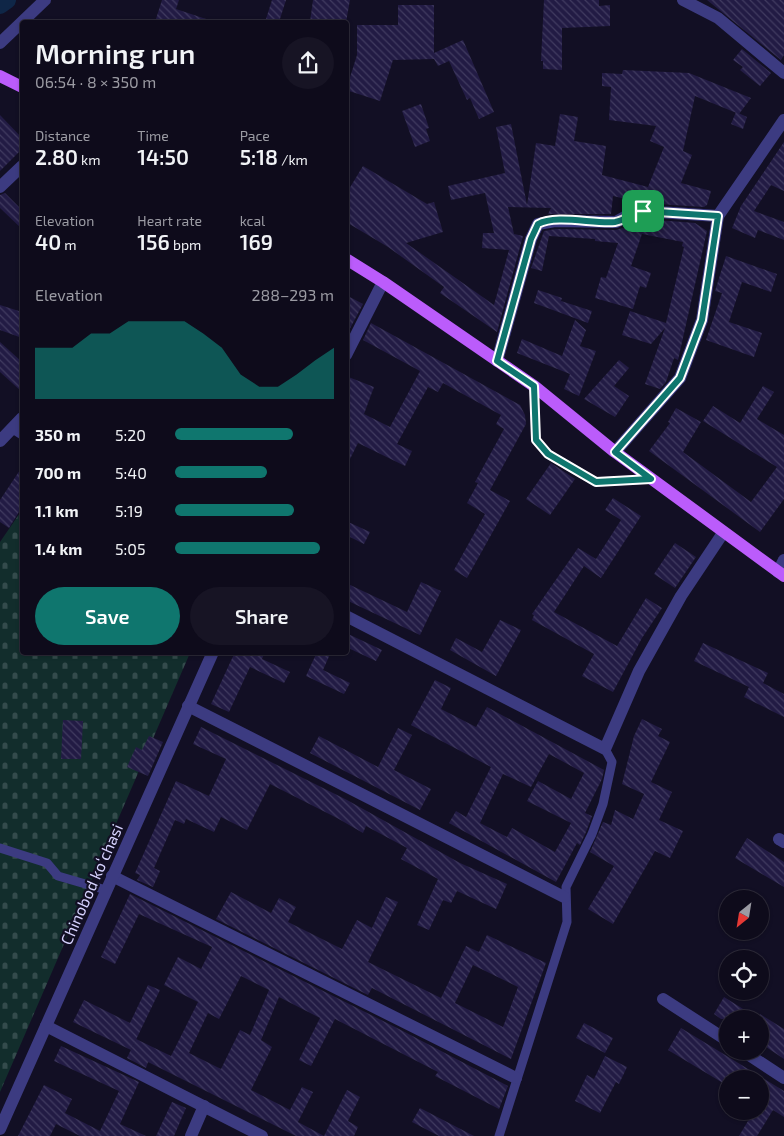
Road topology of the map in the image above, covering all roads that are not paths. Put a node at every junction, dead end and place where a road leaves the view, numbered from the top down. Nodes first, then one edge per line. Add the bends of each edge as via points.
1 (46, 0) edge
2 (683, 0) edge
3 (25, 20) edge
4 (20, 24) edge
5 (0, 43) edge
6 (784, 73) edge
7 (0, 76) edge
8 (20, 86) edge
9 (784, 120) edge
10 (20, 168) edge
11 (0, 187) edge
12 (718, 216) junction
13 (349, 261) edge
14 (382, 282) junction
15 (349, 349) edge
16 (497, 361) junction
17 (534, 386) junction
18 (20, 420) edge
19 (11, 428) junction
20 (20, 434) edge
21 (0, 441) edge
22 (615, 452) junction
23 (651, 479) junction
24 (723, 533) junction
25 (784, 560) edge
26 (781, 574) edge
27 (349, 618) edge
28 (212, 655) edge
29 (188, 706) junction
30 (605, 749) junction
31 (0, 848) edge
32 (112, 876) junction
33 (106, 890) junction
34 (564, 897) junction
35 (662, 998) dead end
36 (46, 1026) junction
37 (719, 1035) edge
38 (757, 1060) edge
39 (516, 1078) junction
40 (784, 1078) edge
41 (204, 1106) junction
42 (0, 1129) edge
43 (191, 1136) edge
44 (262, 1136) edge
45 (499, 1136) edge

1 - 3 street
2 - 6 street via 718,18
4 - 5 street
7 - 8 main road
9 - 12 street
10 - 11 street
12 - 16 street via 643,211 616,222 555,221 538,224
12 - 22 street via 702,320 680,378
13 - 14 main road
14 - 15 street
14 - 16 main road
16 - 17 main road
17 - 22 main road
17 - 23 lane via 536,440 548,454 596,482
18 - 19 street
19 - 20 lane
19 - 21 street
22 - 23 main road
23 - 24 main road
24 - 26 main road
24 - 30 street via 681,596 639,671
25 - 26 street
27 - 30 street
28 - 29 street, Chinobod koʻchasi
29 - 32 street, Chinobod koʻchasi
29 - 34 street
30 - 34 lane via 612,762 603,804
31 - 33 lane via 47,863 58,876
32 - 33 street, Chinobod koʻchasi
32 - 39 street
33 - 36 street, Chinobod koʻchasi
34 - 39 lane via 567,922
35 - 37 street
36 - 41 street
36 - 42 street, Chinobod koʻchasi
38 - 40 street
39 - 45 lane
41 - 43 street
41 - 44 street

